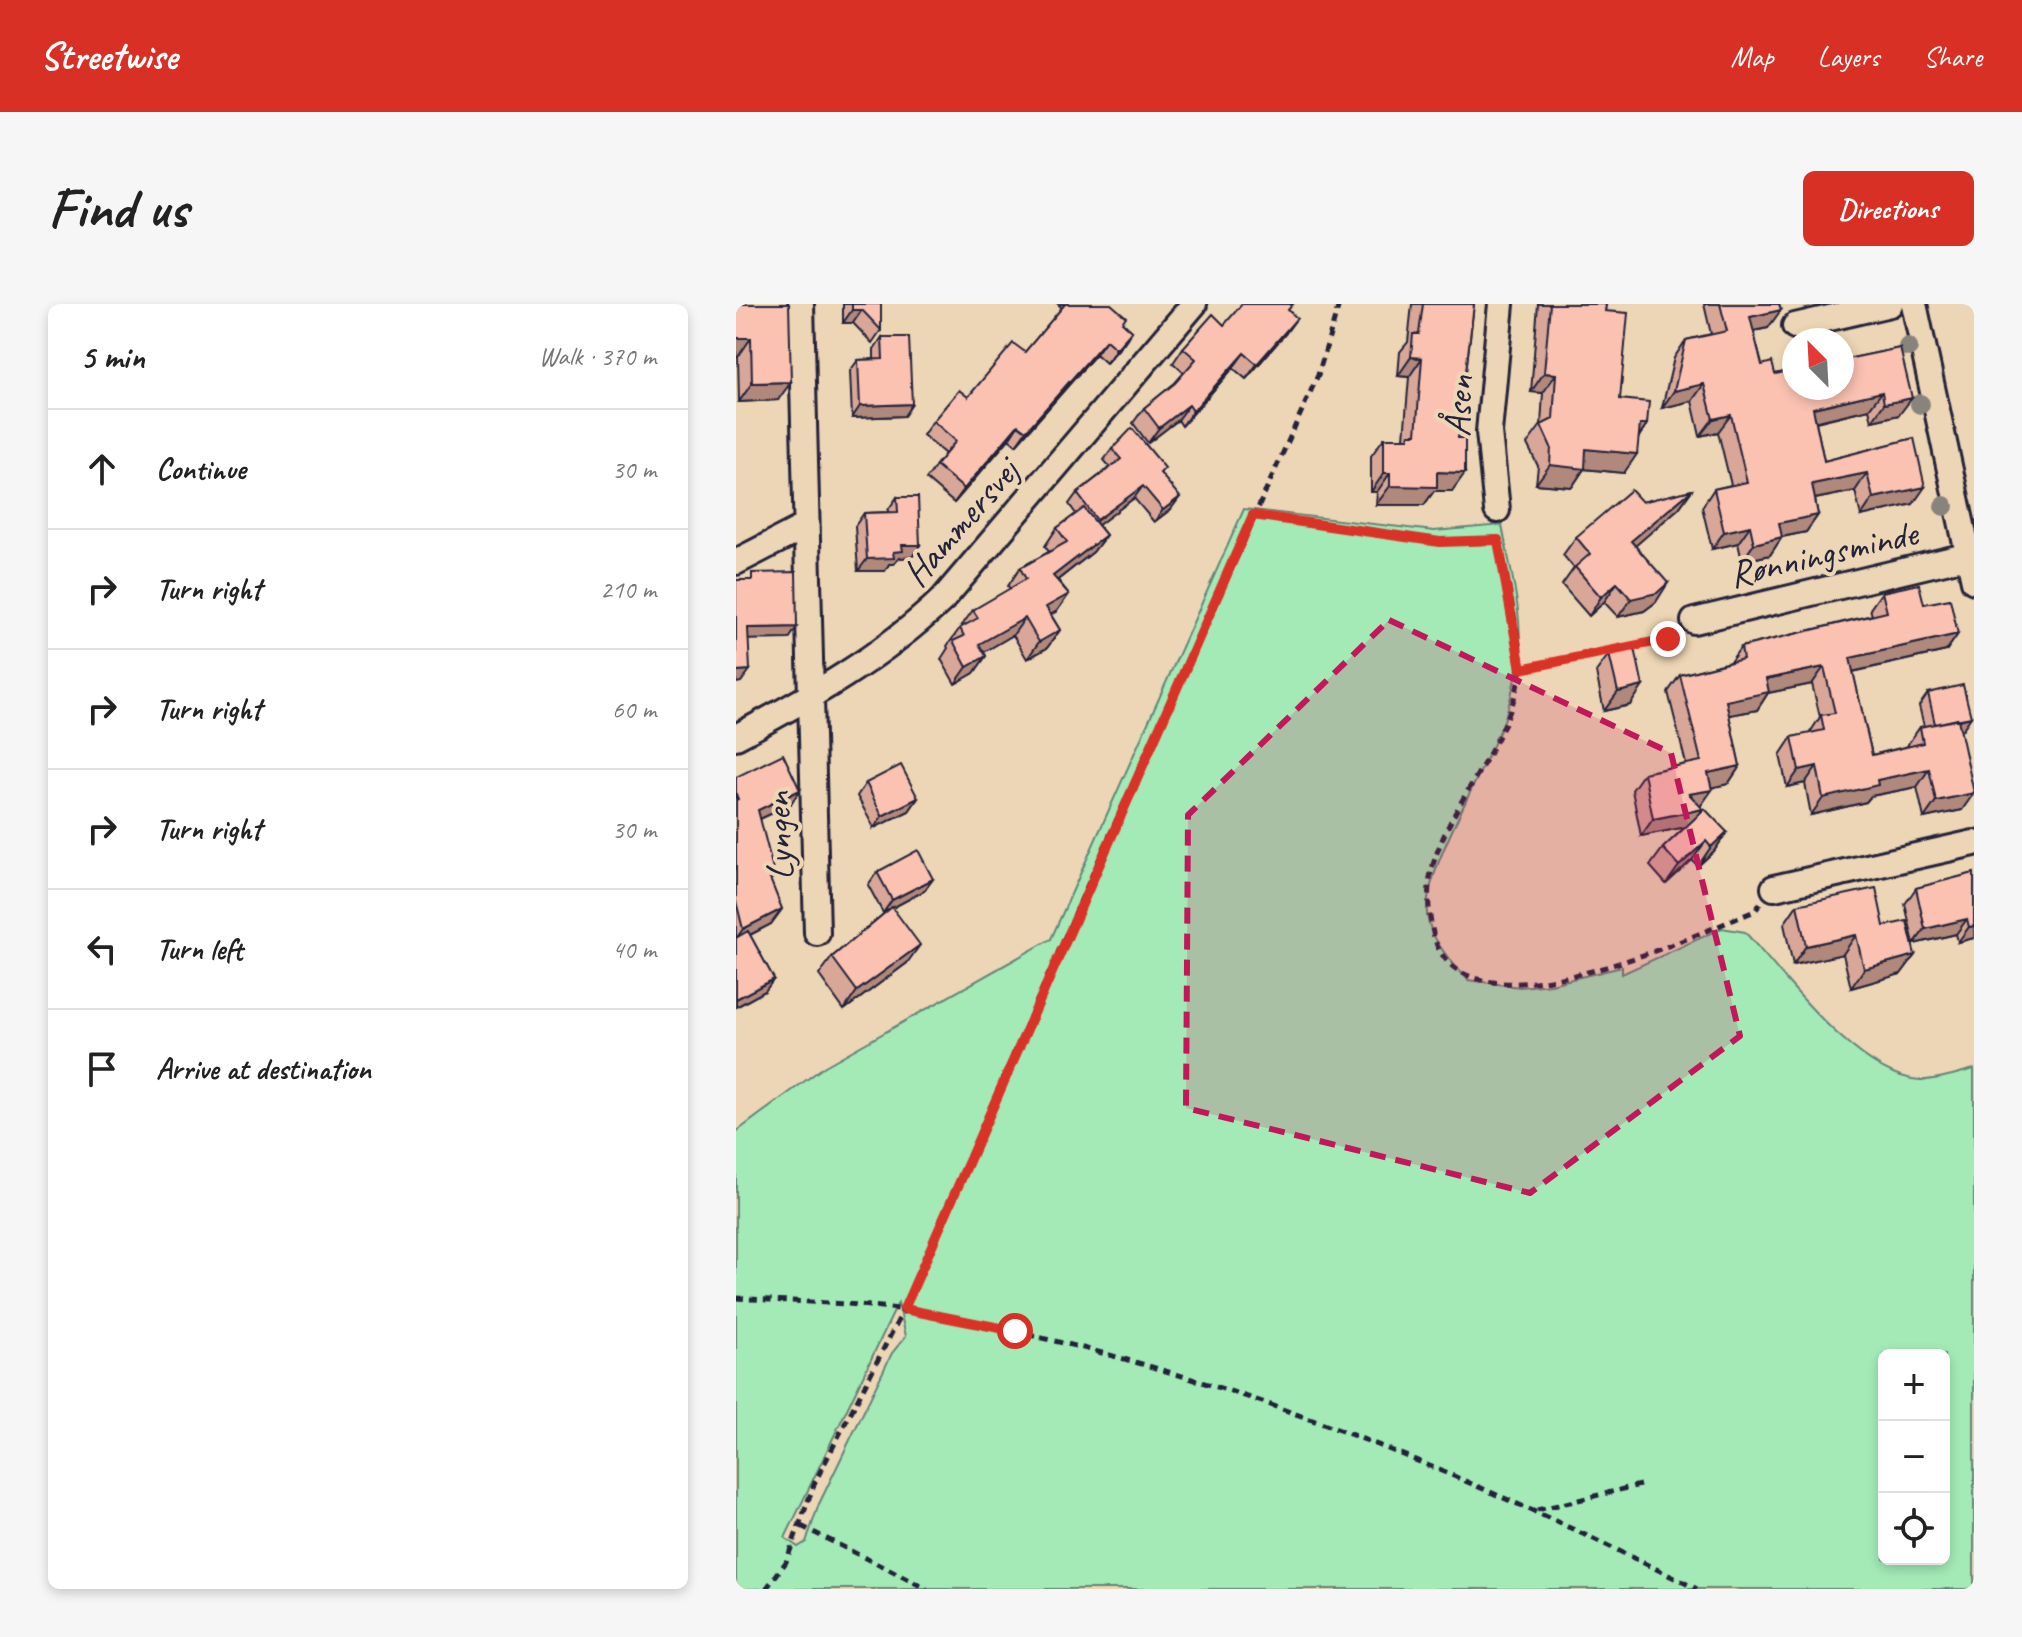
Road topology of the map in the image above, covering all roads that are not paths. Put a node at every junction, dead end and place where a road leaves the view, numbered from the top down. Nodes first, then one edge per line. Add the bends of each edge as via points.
1 (801, 304) edge
2 (1194, 304) edge
3 (1501, 304) edge
4 (1890, 304) edge
5 (1914, 304) edge
6 (1795, 326) dead end
7 (1497, 510) dead end
8 (806, 526) junction
9 (1971, 555) edge
10 (736, 562) edge
11 (1974, 581) edge
12 (1694, 621) road end
13 (810, 698) junction
14 (736, 737) edge
15 (1974, 843) edge
16 (1774, 888) road end
17 (817, 933) dead end

1 - 8 street, Lyngen
2 - 13 street, Hammersvej via 943,599 862,667
3 - 7 street, Åsen via 1489,432
4 - 6 street
5 - 9 street, Rønningsminde
8 - 10 street
8 - 13 street, Lyngen
9 - 11 street, Rønningsminde
9 - 12 street, Rønningsminde
13 - 14 street, Hammersvej
13 - 17 street, Lyngen
15 - 16 street

